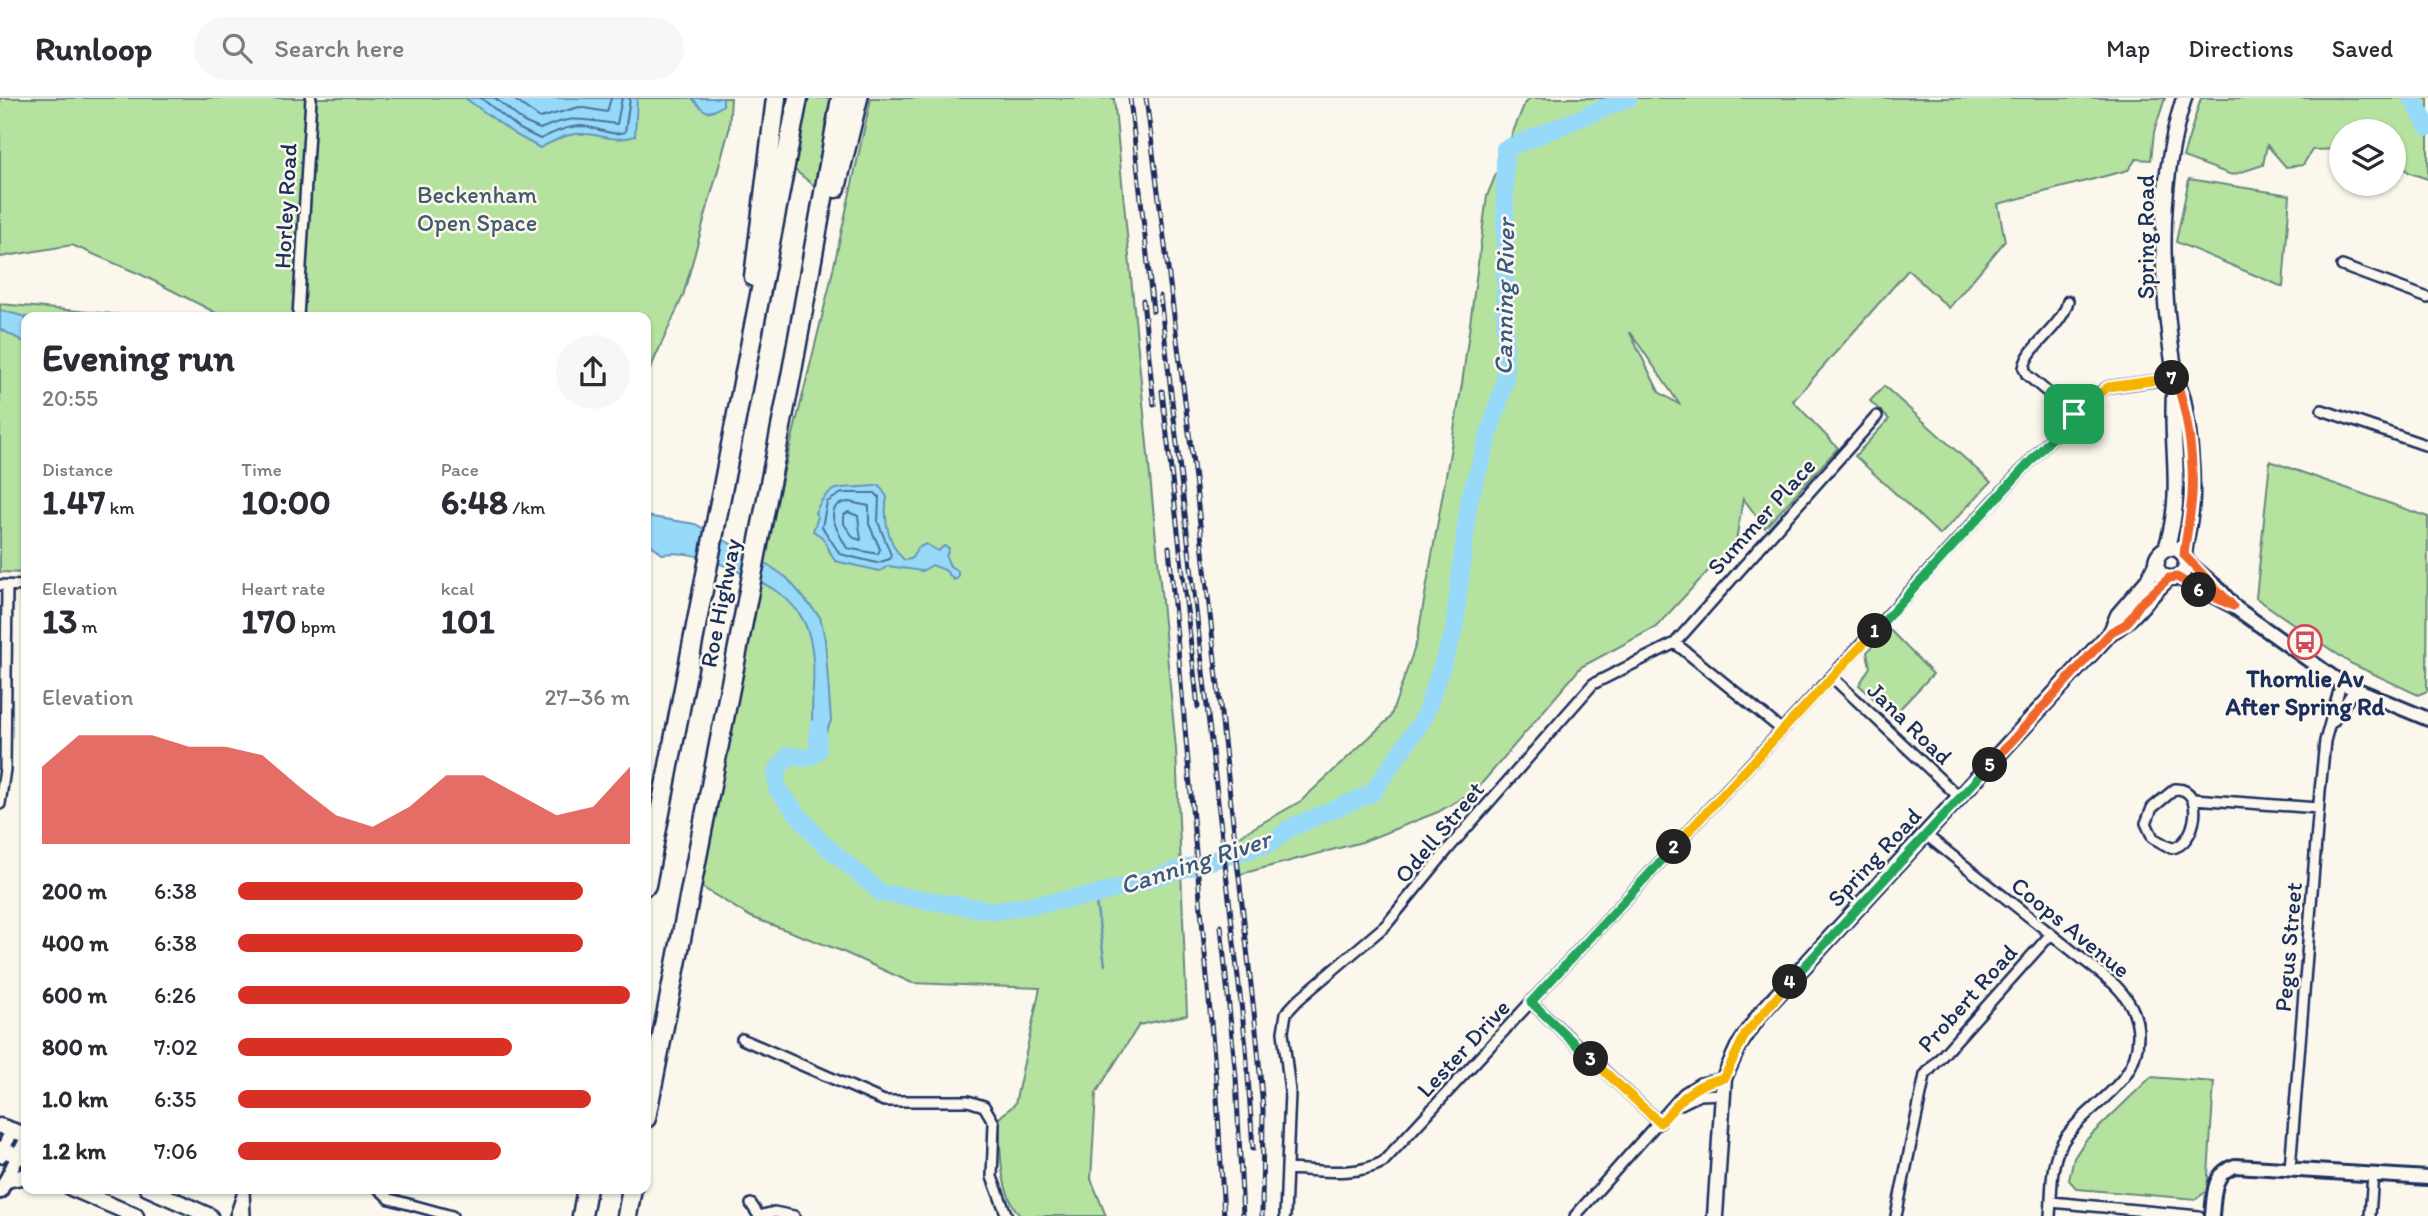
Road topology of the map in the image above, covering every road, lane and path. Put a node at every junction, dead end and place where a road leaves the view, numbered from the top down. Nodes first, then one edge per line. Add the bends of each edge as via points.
1 (311, 98) edge
2 (776, 98) edge
3 (798, 98) edge
4 (841, 98) edge
5 (858, 98) edge
6 (2184, 98) edge
7 (2342, 266) dead end
8 (2428, 298) edge
9 (2068, 301) dead end
10 (298, 312) edge
11 (745, 367) junction
12 (792, 371) junction
13 (2175, 377) junction
14 (2322, 410) dead end
15 (1877, 416) dead end
16 (2076, 416) junction
17 (2428, 446) edge
18 (2166, 549) junction
19 (2185, 558) junction
20 (2157, 562) junction
21 (2173, 577) junction
22 (3, 585) edge
23 (21, 586) edge
24 (2233, 606) junction
25 (2111, 632) junction
26 (1675, 643) junction
27 (1832, 677) junction
28 (2341, 683) junction
29 (2354, 690) junction
30 (2428, 719) edge
31 (2328, 729) junction
32 (1782, 730) junction
33 (1960, 798) junction
34 (2194, 799) junction
35 (0, 804) edge
36 (2318, 808) junction
37 (1926, 835) junction
38 (651, 860) edge
39 (2051, 934) junction
40 (1531, 1002) junction
41 (742, 1038) dead end
42 (1724, 1078) junction
43 (651, 1092) edge
44 (1722, 1094) junction
45 (1675, 1108) junction
46 (1660, 1123) junction
47 (6, 1128) edge
48 (1, 1152) edge
49 (21, 1157) edge
50 (21, 1159) edge
51 (1287, 1169) junction
52 (2290, 1169) junction
53 (2373, 1174) junction
54 (21, 1178) edge
55 (2428, 1178) edge
56 (3, 1186) edge
57 (85, 1194) edge
58 (104, 1194) edge
59 (160, 1194) edge
60 (242, 1194) edge
61 (244, 1194) edge
62 (385, 1194) edge
63 (586, 1194) edge
64 (631, 1194) edge
65 (2051, 1202) junction
66 (751, 1204) dead end
67 (136, 1216) edge
68 (147, 1216) edge
69 (209, 1216) edge
70 (235, 1216) edge
71 (244, 1216) edge
72 (452, 1216) edge
73 (582, 1216) edge
74 (627, 1216) edge
75 (759, 1216) edge
76 (793, 1216) edge
77 (1007, 1216) edge
78 (1285, 1216) edge
79 (1575, 1216) edge
80 (1715, 1216) edge
81 (1896, 1216) edge
82 (2050, 1216) edge
83 (2199, 1216) edge
84 (2212, 1216) edge
85 (2370, 1216) edge

1 - 10 street, Horley Road
2 - 11 highway
3 - 11 highway, Roe Highway
4 - 12 highway, Roe Highway
5 - 12 highway
6 - 13 main road, Spring Road via 2167,171 2163,237
7 - 8 street
9 - 16 street via 2059,323 2030,355 2024,369
11 - 38 highway, Roe Highway
12 - 43 highway, Roe Highway
13 - 16 street, Lester Drive via 2108,387
13 - 18 main road, Spring Road via 2172,403 2178,486
13 - 19 main road, Spring Road via 2184,402 2193,493
14 - 17 street
15 - 26 street, Summer Place
16 - 27 street, Lester Drive
18 - 19 main road via 2176,549
18 - 20 main road, Spring Road
19 - 21 main road, Spring Road via 2184,570
19 - 24 main road
20 - 21 main road via 2159,570
20 - 25 main road, Spring Road
21 - 24 main road
21 - 25 main road, Spring Road via 2140,604 2126,624
22 - 23 street
22 - 35 street via 5,769
24 - 28 main road
25 - 33 main road, Spring Road
26 - 32 street
26 - 51 street, Odell Street via 1593,684 1387,925 1286,1013
27 - 32 street, Lester Drive
27 - 33 street, Jana Road
28 - 29 main road
28 - 31 street, Pegus Street
29 - 30 main road
29 - 31 street, Pegus Street
31 - 36 street, Pegus Street
32 - 40 street, Lester Drive
33 - 37 main road, Spring Road
34 - 34 street via 2190,833 2182,845 2166,846 2150,835 2147,818 2167,793 2182,789
34 - 36 street
36 - 52 street, Pegus Street
37 - 39 street, Coops Avenue
37 - 42 main road, Spring Road via 1761,1013
39 - 65 street, Coops Avenue via 2127,997 2137,1019 2138,1038 2133,1065 2123,1081 2061,1146
39 - 81 street, Probert Road via 1924,1075
40 - 46 street
40 - 51 street, Lester Drive via 1383,1162 1356,1171
41 - 77 street via 884,1101 968,1101 984,1106 994,1123 992,1177
42 - 44 main road, Spring Road
42 - 45 street via 1700,1083 1684,1094
44 - 45 street via 1691,1098
44 - 80 main road, Spring Road
45 - 46 street
46 - 79 street
47 - 48 main road
48 - 49 main road
50 - 56 main road
51 - 78 street, Odell Street
52 - 53 main road
52 - 84 main road via 2241,1166 2221,1173
53 - 55 main road
53 - 85 street
54 - 56 main road
57 - 67 main road
58 - 68 main road
59 - 69 main road
60 - 70 street
61 - 71 street
62 - 72 street
63 - 73 highway
64 - 74 highway
65 - 82 street, Coops Avenue
65 - 83 street
66 - 75 street
75 - 76 street via 774,1212

